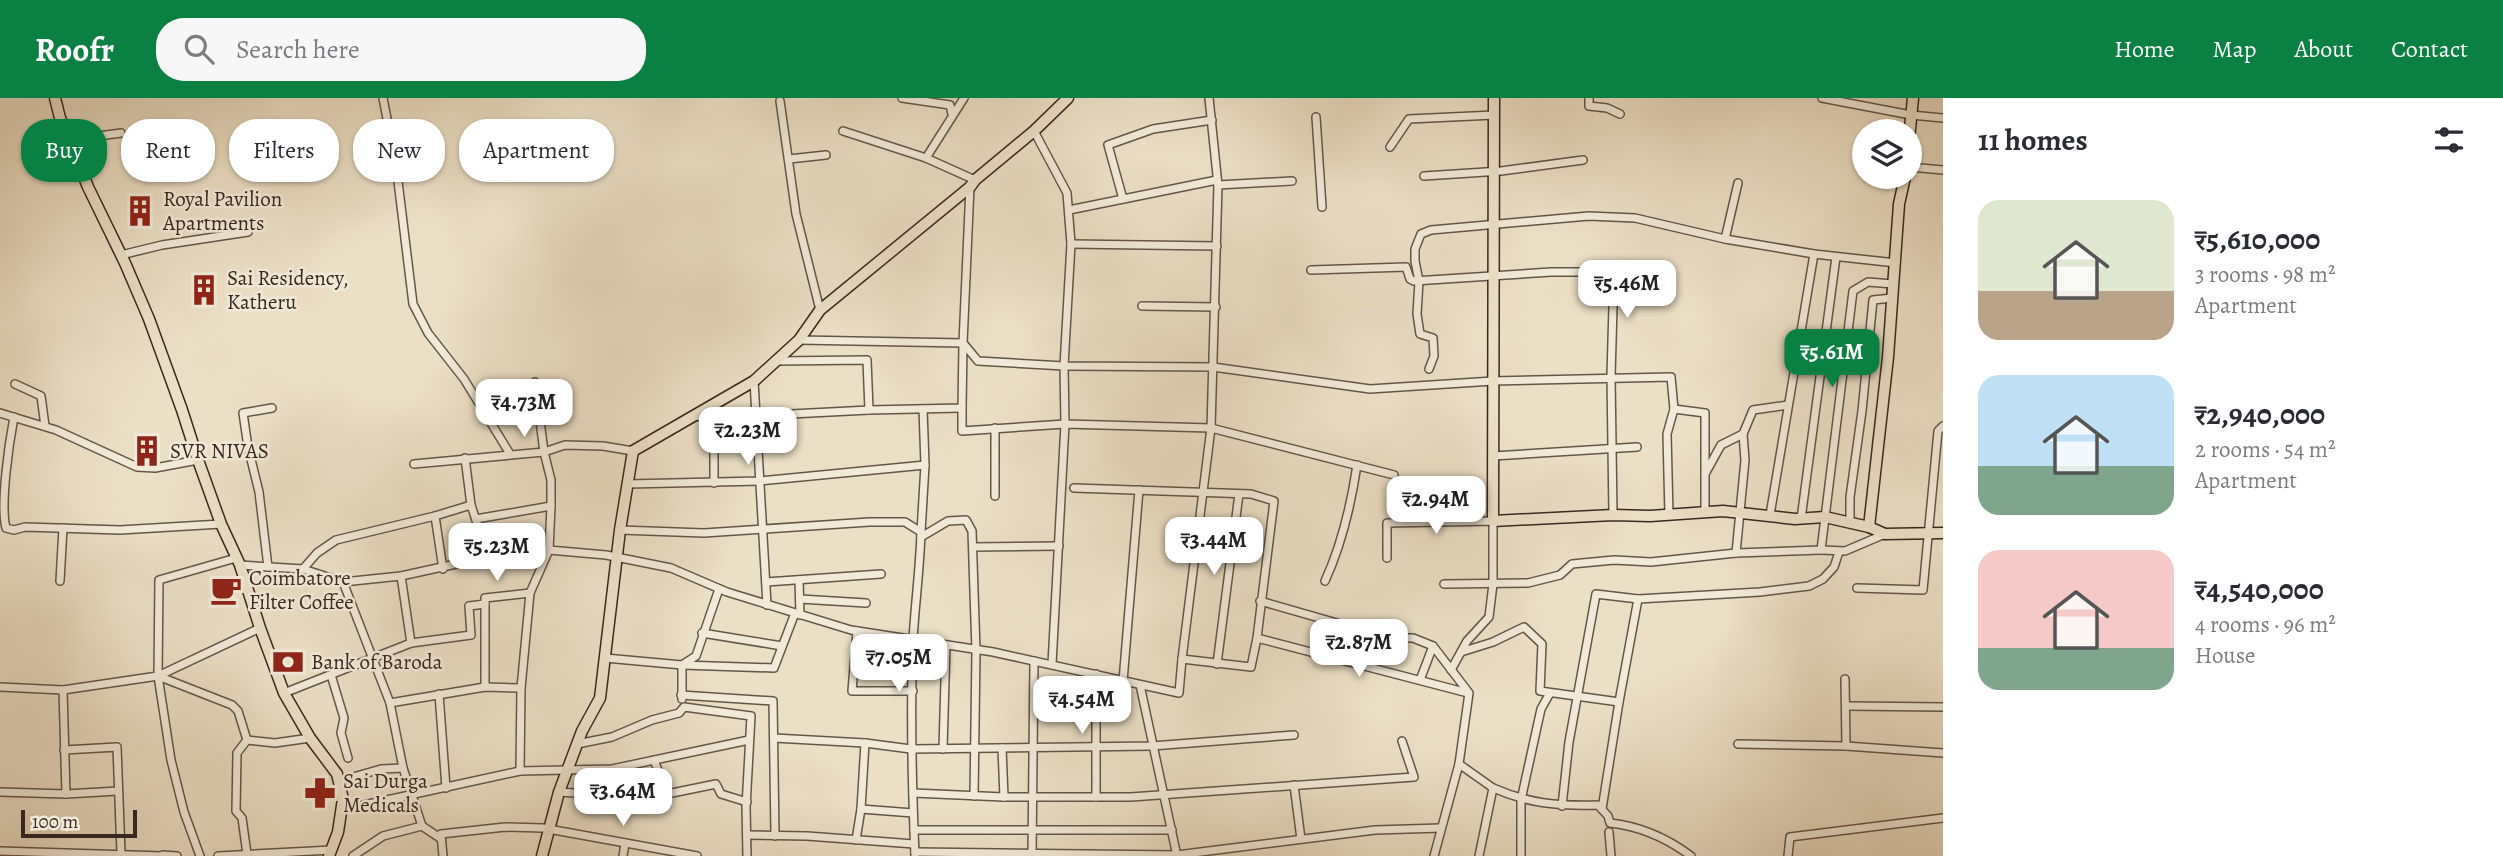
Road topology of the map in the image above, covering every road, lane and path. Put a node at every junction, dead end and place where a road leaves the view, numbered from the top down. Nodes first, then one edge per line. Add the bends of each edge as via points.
1 (383, 98) edge
2 (902, 98) edge
3 (964, 98) edge
4 (1068, 98) edge
5 (1209, 98) edge
6 (1494, 98) edge
7 (1588, 98) edge
8 (1822, 98) edge
9 (1913, 98) edge
10 (59, 99) edge
11 (780, 101) dead end
12 (952, 114) junction
13 (1620, 114) dead end
14 (1494, 115) junction
15 (1912, 115) junction
16 (1316, 117) dead end
17 (1943, 118) edge
18 (60, 119) edge
19 (1912, 119) edge
20 (1212, 120) junction
21 (843, 131) dead end
22 (1034, 131) junction
23 (121, 133) dead end
24 (107, 135) edge
25 (1390, 147) dead end
26 (826, 155) dead end
27 (926, 158) junction
28 (789, 159) junction
29 (1583, 160) dead end
30 (1922, 168) edge
31 (1943, 170) edge
32 (1494, 171) junction
33 (1424, 176) dead end
34 (1292, 181) dead end
35 (87, 182) edge
36 (1217, 183) junction
37 (1738, 183) dead end
38 (973, 184) junction
39 (1902, 189) edge
40 (1123, 199) junction
41 (1322, 207) dead end
42 (1069, 210) junction
43 (1494, 223) junction
44 (248, 232) dead end
45 (1725, 239) junction
46 (1071, 244) junction
47 (1216, 246) junction
48 (1814, 254) junction
49 (121, 255) junction
50 (1836, 257) junction
51 (1896, 263) junction
52 (1311, 270) dead end
53 (1492, 276) junction
54 (1419, 281) junction
55 (1893, 284) junction
56 (1892, 298) junction
57 (1142, 306) dead end
58 (1216, 307) junction
59 (820, 310) junction
60 (799, 340) junction
61 (963, 343) junction
62 (776, 361) junction
63 (1064, 366) junction
64 (1213, 367) junction
65 (1429, 369) dead end
66 (1611, 376) junction
67 (754, 381) junction
68 (1493, 381) junction
69 (535, 382) dead end
70 (15, 384) dead end
71 (1788, 405) junction
72 (272, 408) dead end
73 (962, 408) junction
74 (923, 409) junction
75 (1674, 409) junction
76 (869, 410) junction
77 (0, 413) edge
78 (755, 415) junction
79 (694, 416) junction
80 (14, 417) junction
81 (714, 418) junction
82 (1065, 424) junction
83 (45, 426) junction
84 (1943, 426) edge
85 (995, 428) junction
86 (1211, 428) junction
87 (1743, 434) junction
88 (1637, 447) dead end
89 (1612, 448) junction
90 (633, 450) junction
91 (544, 452) junction
92 (510, 454) junction
93 (1493, 456) junction
94 (465, 458) junction
95 (198, 460) junction
96 (414, 464) dead end
97 (925, 465) junction
98 (1357, 465) junction
99 (1705, 474) junction
100 (1394, 475) dead end
101 (760, 481) junction
102 (714, 483) junction
103 (628, 484) junction
104 (1074, 488) dead end
105 (1139, 490) junction
106 (1202, 494) junction
107 (1239, 494) junction
108 (995, 496) dead end
109 (471, 505) junction
110 (551, 506) junction
111 (1705, 512) junction
112 (1740, 514) junction
113 (1613, 515) junction
114 (1669, 515) junction
115 (1770, 515) junction
116 (435, 516) junction
117 (1825, 517) junction
118 (476, 519) junction
119 (1801, 519) junction
120 (1493, 521) junction
121 (1850, 523) junction
122 (221, 524) junction
123 (1869, 527) junction
124 (63, 528) junction
125 (764, 528) junction
126 (620, 530) junction
127 (1943, 533) edge
128 (1885, 534) junction
129 (1928, 534) junction
130 (921, 535) junction
131 (1059, 546) junction
132 (973, 547) junction
133 (548, 550) junction
134 (1821, 550) junction
135 (1736, 552) junction
136 (1839, 552) junction
137 (488, 557) junction
138 (616, 557) junction
139 (1387, 558) dead end
140 (238, 561) junction
141 (268, 567) junction
142 (303, 569) junction
143 (443, 569) junction
144 (881, 573) dead end
145 (401, 576) junction
146 (799, 580) junction
147 (60, 581) dead end
148 (1325, 581) dead end
149 (343, 582) junction
150 (766, 582) junction
151 (1444, 584) dead end
152 (1493, 584) junction
153 (1857, 588) dead end
154 (719, 589) junction
155 (530, 593) junction
156 (800, 599) junction
157 (1638, 599) junction
158 (1260, 601) junction
159 (866, 603) dead end
160 (485, 604) junction
161 (767, 605) junction
162 (798, 614) junction
163 (260, 628) junction
164 (857, 631) junction
165 (702, 633) junction
166 (1257, 638) junction
167 (913, 640) junction
168 (411, 643) junction
169 (946, 645) junction
170 (782, 646) junction
171 (1433, 646) junction
172 (976, 651) junction
173 (1461, 652) junction
174 (605, 658) junction
175 (372, 659) junction
176 (1182, 659) junction
177 (1034, 661) junction
178 (1052, 664) junction
179 (1217, 664) junction
180 (682, 665) junction
181 (1451, 670) junction
182 (1096, 674) junction
183 (331, 675) junction
184 (158, 676) junction
185 (1420, 680) junction
186 (1846, 680) dead end
187 (1123, 681) junction
188 (1140, 685) junction
189 (0, 687) edge
190 (485, 687) junction
191 (521, 688) junction
192 (63, 690) junction
193 (913, 691) junction
194 (285, 693) junction
195 (1469, 693) junction
196 (1550, 693) junction
197 (439, 694) junction
198 (681, 695) junction
199 (1578, 696) junction
200 (1619, 702) junction
201 (390, 703) junction
202 (684, 706) junction
203 (1846, 706) junction
204 (1943, 708) edge
205 (1294, 735) dead end
206 (310, 738) junction
207 (774, 738) junction
208 (247, 740) junction
209 (749, 740) junction
210 (1402, 741) dead end
211 (865, 743) junction
212 (577, 744) junction
213 (1738, 744) dead end
214 (1152, 746) junction
215 (1846, 746) junction
216 (1034, 747) junction
217 (1096, 747) junction
218 (974, 748) junction
219 (1002, 748) junction
220 (911, 749) junction
221 (943, 749) junction
222 (64, 750) junction
223 (1943, 753) edge
224 (348, 758) dead end
225 (653, 760) junction
226 (1459, 764) junction
227 (403, 768) junction
228 (520, 771) junction
229 (566, 771) junction
230 (339, 780) junction
231 (1294, 785) junction
232 (446, 788) junction
233 (1493, 788) junction
234 (118, 791) junction
235 (0, 792) edge
236 (559, 792) junction
237 (413, 793) junction
238 (913, 793) junction
239 (66, 794) junction
240 (667, 794) junction
241 (1163, 795) junction
242 (974, 796) junction
243 (1004, 797) junction
244 (1034, 797) junction
245 (1096, 797) junction
246 (1521, 800) junction
247 (747, 802) junction
248 (1562, 806) junction
249 (861, 809) junction
250 (1602, 809) junction
251 (341, 810) junction
252 (913, 814) junction
253 (1943, 818) edge
254 (422, 826) junction
255 (1441, 828) junction
256 (548, 829) junction
257 (914, 830) junction
258 (1033, 830) junction
259 (1172, 830) junction
260 (1609, 832) dead end
261 (748, 835) junction
262 (775, 836) junction
263 (440, 838) junction
264 (1301, 839) junction
265 (856, 840) junction
266 (625, 843) junction
267 (0, 851) edge
268 (915, 851) edge
269 (121, 853) junction
270 (330, 853) edge
271 (79, 854) edge
272 (247, 855) edge
273 (681, 855) edge
274 (1032, 855) edge
275 (1177, 855) edge
276 (163, 856) edge
277 (177, 856) edge
278 (200, 856) edge
279 (218, 856) edge
280 (354, 856) edge
281 (443, 856) edge
282 (542, 856) edge
283 (623, 856) edge
284 (697, 856) edge
285 (747, 856) edge
286 (1434, 856) edge
287 (1479, 856) edge
288 (1521, 856) edge
289 (1611, 856) edge
290 (1692, 856) edge
291 (1788, 856) edge

1 - 92 street via 414,304
2 - 12 street via 950,105
3 - 12 street
4 - 22 main road
5 - 20 street
6 - 14 main road
7 - 13 street via 1590,106
8 - 15 street
9 - 15 main road
10 - 18 main road
11 - 28 street
12 - 27 street
14 - 25 street via 1409,119
14 - 32 main road
15 - 17 street
15 - 19 main road
16 - 41 street
20 - 36 street
20 - 40 street via 1153,129 1108,145
21 - 27 street
22 - 38 main road
22 - 42 street via 1068,194
23 - 24 street
26 - 28 street
27 - 38 street
28 - 59 street via 796,214
29 - 32 street
30 - 31 street
32 - 33 street
32 - 43 main road
34 - 36 street
35 - 49 main road
36 - 40 street
36 - 47 street
37 - 45 street
38 - 59 main road
38 - 61 street
39 - 51 main road
40 - 42 street
42 - 46 street
43 - 45 street via 1589,216 1635,218
43 - 53 main road
43 - 54 street via 1421,234 1415,249
44 - 49 street
45 - 48 street
46 - 47 street
46 - 63 street
47 - 58 street
48 - 50 street
48 - 71 street
49 - 95 main road via 149,319
50 - 51 street
50 - 119 street
51 - 55 main road
52 - 54 street via 1406,267 1410,279
53 - 54 street
53 - 66 street via 1614,272
53 - 68 main road
54 - 65 street via 1420,334 1433,338
55 - 56 main road
55 - 117 street via 1868,282 1853,291
56 - 121 street via 1873,300
56 - 123 main road
57 - 58 street
58 - 64 street
59 - 60 main road
60 - 61 street
60 - 62 main road
61 - 63 street via 978,361
61 - 73 street
62 - 67 main road
62 - 76 street via 867,360
63 - 64 street
63 - 82 street
64 - 68 street via 1370,389
64 - 86 street
66 - 68 street
66 - 75 street via 1671,377
66 - 89 street
67 - 78 street
67 - 79 main road
68 - 93 main road
69 - 91 street
70 - 83 street via 41,396
71 - 87 street via 1753,410
71 - 115 street
72 - 141 street via 243,413
73 - 74 street
73 - 85 street via 962,431
74 - 76 street
74 - 97 street
75 - 99 street via 1705,414
75 - 114 street via 1667,433
76 - 78 street
77 - 80 street
78 - 81 street
78 - 101 street
79 - 81 street
79 - 90 main road
80 - 83 street
80 - 124 street via 4,465 2,519 6,528 14,530
81 - 102 street
82 - 85 street
82 - 86 street
82 - 131 street
83 - 95 street via 136,467
84 - 129 street via 1938,431
85 - 108 street
86 - 98 street
86 - 106 street
87 - 99 street via 1721,445
87 - 112 street
88 - 89 street
89 - 93 street
89 - 113 street
90 - 91 street via 565,445
90 - 103 main road
91 - 92 street
91 - 110 street
92 - 94 street
93 - 120 main road
94 - 96 street
94 - 109 street
95 - 122 main road
97 - 101 street
97 - 130 street
98 - 100 street
98 - 148 street via 1338,552
99 - 111 street
101 - 102 street
101 - 125 street
102 - 103 street
103 - 126 main road
104 - 105 street
105 - 106 street
105 - 187 street
106 - 107 street
106 - 176 street
107 - 158 street via 1274,501
107 - 179 street
109 - 116 street
109 - 118 street
110 - 118 street
110 - 133 street
111 - 112 main road
111 - 114 main road
112 - 115 main road
112 - 135 street
113 - 114 main road
113 - 120 main road
115 - 119 main road
116 - 142 street via 336,540
116 - 143 street
117 - 119 main road
117 - 121 main road
117 - 134 street
118 - 137 street
120 - 139 street via 1387,523
120 - 152 street
121 - 123 main road
122 - 124 street
122 - 140 main road
123 - 128 main road
124 - 147 street
125 - 126 street via 704,533
125 - 130 street via 905,522
125 - 150 street
126 - 138 main road
127 - 129 main road
128 - 129 main road
128 - 136 street
129 - 153 street via 1923,590
130 - 132 street via 948,521 966,520
130 - 167 street
131 - 132 street
131 - 178 street
132 - 172 street
133 - 137 street
133 - 138 street
133 - 155 street
134 - 135 street
134 - 136 street
135 - 152 street via 1651,562 1572,564 1560,575 1528,583
136 - 157 street via 1835,567 1809,586
137 - 143 street
138 - 154 street via 671,568
138 - 174 main road
140 - 141 street
140 - 163 main road
140 - 184 street via 159,580
141 - 142 street
142 - 149 street
143 - 145 street
144 - 146 street
145 - 149 street
145 - 168 street
146 - 150 street
146 - 156 street
149 - 175 street
150 - 161 street
151 - 152 street
152 - 173 street via 1489,617
154 - 161 street
154 - 165 street
155 - 160 street via 485,598
155 - 191 street
156 - 159 street
156 - 162 street
157 - 199 street via 1596,594
157 - 200 street
158 - 166 street
158 - 171 street
160 - 168 street via 469,606 471,635
160 - 190 street
161 - 162 street
162 - 164 street
162 - 170 street
163 - 184 street
163 - 194 main road
164 - 167 street
164 - 193 street via 852,691
165 - 170 street
165 - 180 street via 695,656
166 - 179 street via 1251,667
166 - 185 street
167 - 169 street
167 - 193 street
168 - 175 street
169 - 172 street
169 - 221 street
170 - 180 street via 774,667
171 - 181 street
171 - 185 street
172 - 177 street
172 - 218 street
173 - 181 street
173 - 196 street via 1524,627 1542,644 1540,691
174 - 180 street
174 - 212 main road via 600,698
175 - 183 street
175 - 201 street
176 - 179 street
176 - 188 street via 1180,693
177 - 178 street
177 - 216 street
178 - 182 street
180 - 198 street
181 - 195 street
182 - 187 street
182 - 217 street
183 - 194 street
183 - 224 street via 344,719 341,733
184 - 192 street
184 - 208 street via 232,705
184 - 278 street via 171,760
185 - 195 street
186 - 203 street
187 - 188 street
188 - 214 street
189 - 192 street
190 - 191 street
190 - 197 street
191 - 228 street
192 - 222 street
193 - 220 street
194 - 206 main road
195 - 226 street
196 - 199 street
196 - 246 street via 1541,709
197 - 201 street
197 - 232 street
198 - 202 street
198 - 207 street via 773,701
199 - 200 street
199 - 248 street
200 - 250 street
201 - 227 street
202 - 209 street via 751,716
202 - 212 street via 678,713 612,737
203 - 204 street
203 - 215 street
205 - 214 street
206 - 208 street via 275,743
206 - 230 main road
207 - 211 street
207 - 262 street
208 - 272 street via 237,753 236,811 242,818
209 - 225 street
209 - 247 street
210 - 231 street via 1414,777
211 - 220 street
211 - 249 street
212 - 229 main road
213 - 215 street
214 - 217 street
214 - 241 street
215 - 223 street
216 - 217 street
216 - 219 street
216 - 244 street
217 - 245 street
218 - 219 street
218 - 221 street
218 - 242 street
219 - 243 street
220 - 221 street
220 - 238 street
222 - 234 street via 117,747
222 - 239 street
225 - 229 street via 612,769
225 - 240 street
226 - 233 street
226 - 255 street
227 - 230 street
227 - 237 street
228 - 229 street
228 - 232 street
229 - 236 main road
230 - 251 main road
231 - 241 street
231 - 264 street
232 - 237 street
233 - 246 street
233 - 287 street
234 - 239 street
234 - 269 street
235 - 239 street
236 - 240 street via 635,797
236 - 256 main road
237 - 251 street
237 - 254 street
238 - 242 street
238 - 252 street
240 - 247 street via 716,784 721,794
241 - 245 street
241 - 259 street
242 - 243 street
243 - 244 street
244 - 245 street
244 - 258 street
246 - 248 street
246 - 288 street
247 - 261 street
248 - 250 street via 1598,805
249 - 252 street
249 - 265 street
250 - 290 street via 1610,823 1652,834
251 - 270 main road
252 - 257 street
253 - 291 street via 1790,837
254 - 263 street
254 - 280 street via 383,836
255 - 264 street
255 - 286 street
256 - 263 street via 505,827 441,834
256 - 266 street
256 - 282 main road
257 - 258 street
257 - 268 street
258 - 259 street
258 - 274 street
259 - 275 street
260 - 289 street
261 - 262 street
261 - 285 street
262 - 265 street
263 - 281 street
264 - 275 street
265 - 268 street
266 - 273 street
266 - 283 street
267 - 271 street
268 - 274 street
269 - 271 street
269 - 276 street
270 - 272 street
272 - 279 street
273 - 284 street
274 - 275 street
276 - 277 street

